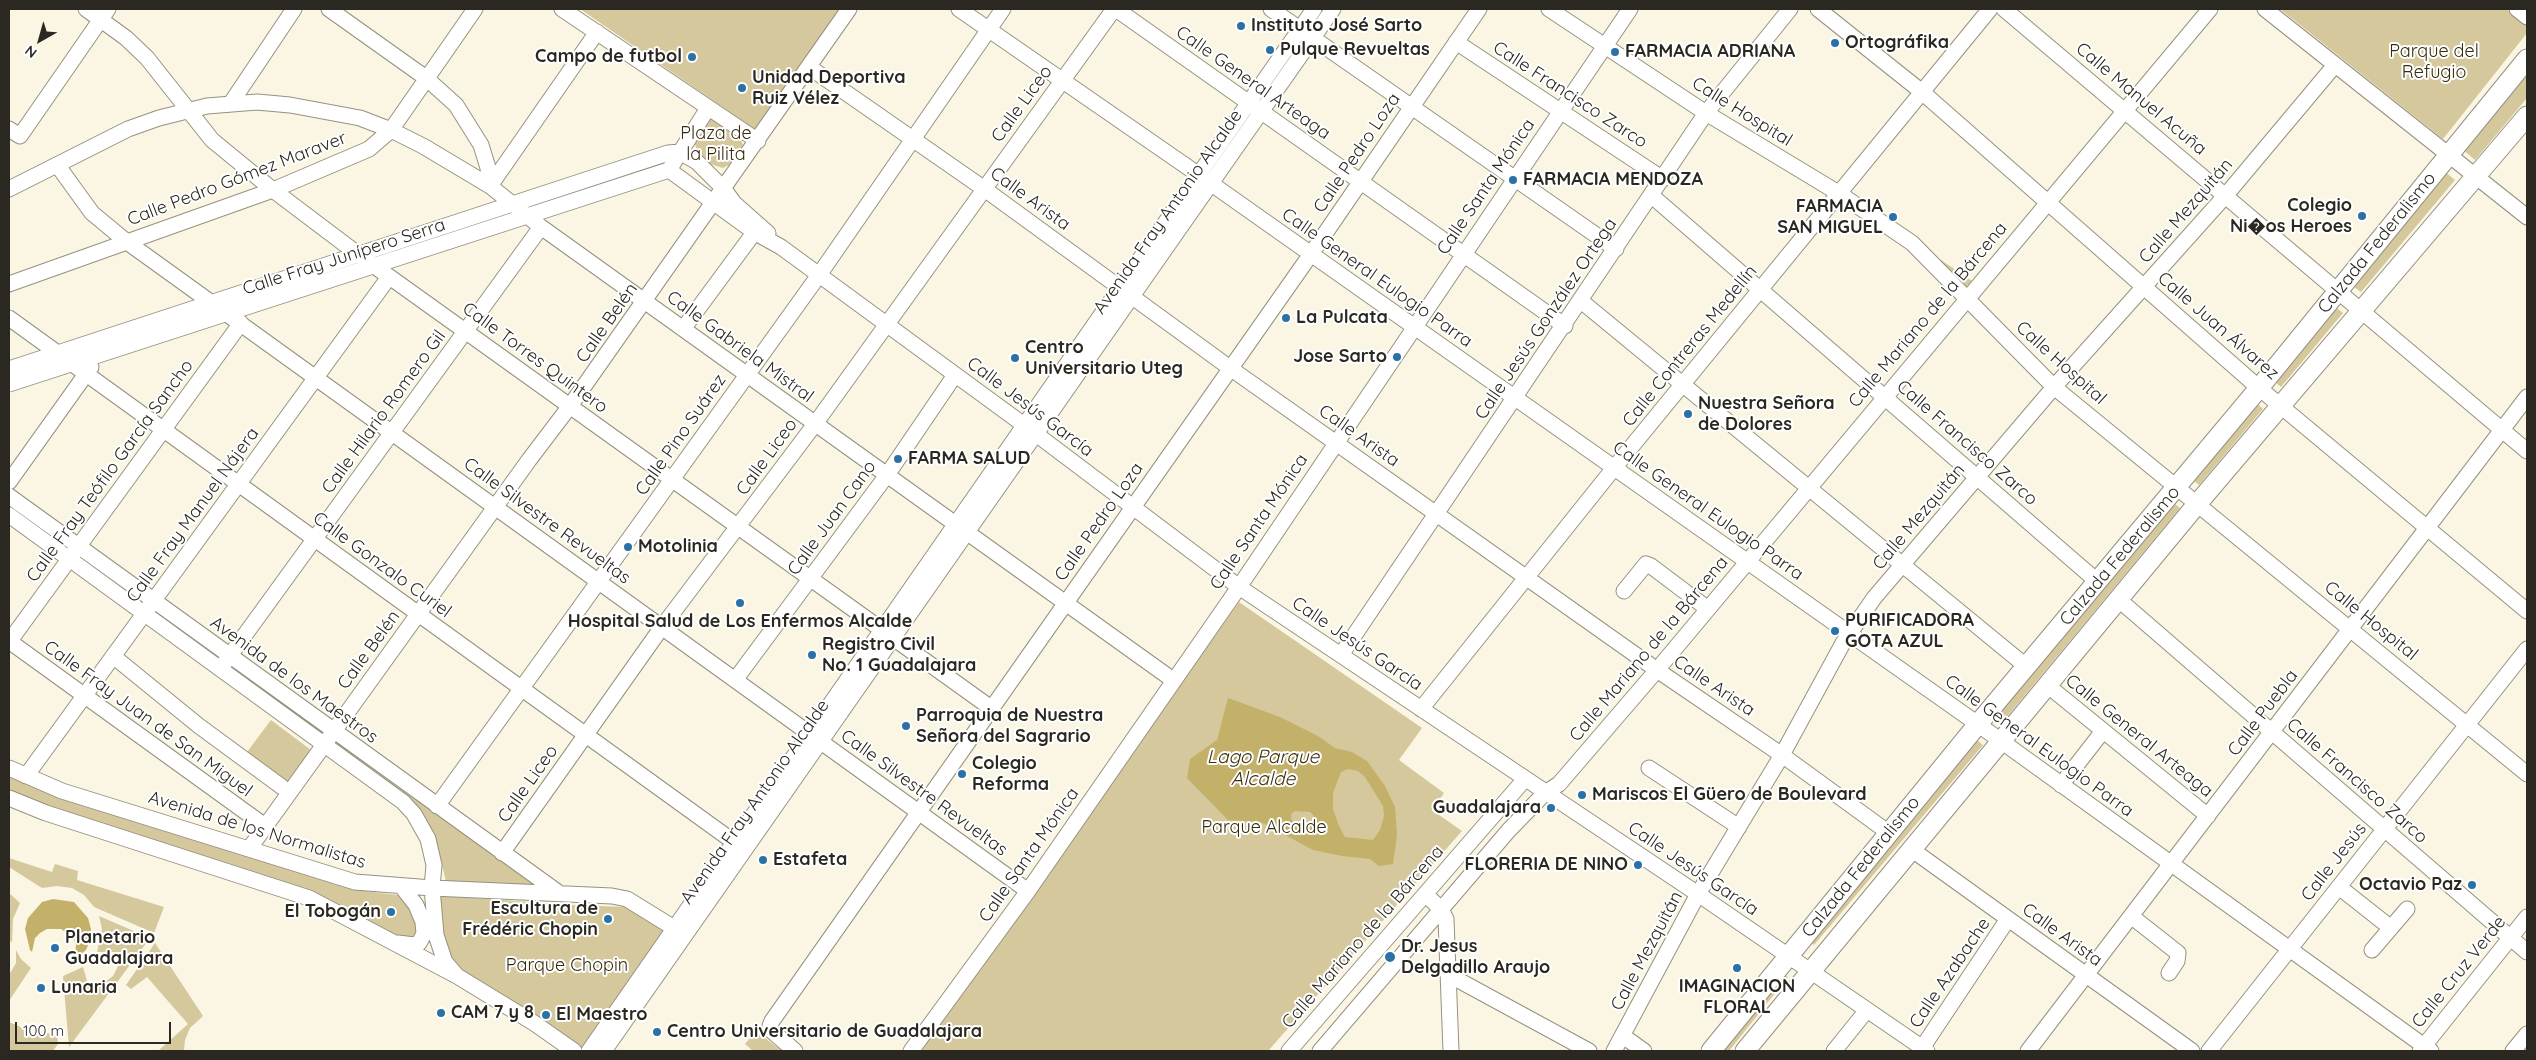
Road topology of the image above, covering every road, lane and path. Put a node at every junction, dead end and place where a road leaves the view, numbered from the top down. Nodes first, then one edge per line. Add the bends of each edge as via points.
1 (86, 9) edge
2 (294, 9) edge
3 (329, 9) edge
4 (475, 9) edge
5 (562, 9) edge
6 (849, 9) edge
7 (959, 9) edge
8 (1003, 9) edge
9 (1115, 9) edge
10 (1271, 9) edge
11 (1314, 9) edge
12 (1333, 9) edge
13 (1478, 9) edge
14 (1549, 9) edge
15 (1630, 9) edge
16 (1790, 9) edge
17 (1818, 9) edge
18 (1990, 9) edge
19 (2004, 9) edge
20 (2210, 9) edge
21 (2265, 9) edge
22 (2517, 9) edge
23 (104, 14) edge
24 (2527, 17) edge
25 (1300, 29) junction
26 (989, 30) junction
27 (597, 32) junction
28 (1312, 38) junction
29 (1456, 42) junction
30 (1605, 46) junction
31 (2527, 59) edge
32 (2335, 65) junction
33 (809, 67) junction
34 (426, 78) junction
35 (1062, 81) junction
36 (1922, 92) junction
37 (1247, 102) junction
38 (231, 103) junction
39 (1412, 106) junction
40 (708, 108) junction
41 (188, 111) junction
42 (1561, 111) junction
43 (2125, 111) junction
44 (1261, 112) junction
45 (1706, 113) junction
46 (2527, 116) edge
47 (391, 130) junction
48 (14, 133) edge
49 (913, 138) junction
50 (758, 141) junction
51 (680, 152) junction
52 (2450, 155) junction
53 (58, 166) junction
54 (668, 170) junction
55 (1197, 174) junction
56 (2476, 176) junction
57 (1515, 178) junction
58 (1663, 179) junction
59 (1360, 181) junction
60 (1211, 184) junction
61 (490, 186) junction
62 (983, 188) junction
63 (9, 189) edge
64 (724, 189) junction
65 (273, 190) junction
66 (1840, 194) junction
67 (1652, 196) junction
68 (2226, 196) junction
69 (714, 202) junction
70 (2048, 202) junction
71 (513, 205) junction
72 (528, 217) junction
73 (2527, 217) edge
74 (541, 227) junction
75 (757, 228) junction
76 (127, 242) junction
77 (1616, 249) junction
78 (359, 254) junction
79 (1311, 254) junction
80 (1463, 254) junction
81 (375, 266) junction
82 (819, 275) junction
83 (389, 276) junction
84 (9, 284) edge
85 (2144, 287) junction
86 (1760, 290) junction
87 (2339, 291) junction
88 (1126, 292) junction
89 (1965, 299) junction
90 (1582, 301) junction
91 (212, 302) junction
92 (645, 302) junction
93 (2362, 310) junction
94 (9, 318) edge
95 (234, 318) junction
96 (885, 324) junction
97 (1414, 326) junction
98 (1565, 326) junction
99 (683, 329) junction
100 (466, 331) junction
101 (57, 353) junction
102 (100, 355) junction
103 (72, 364) junction
104 (9, 368) edge
105 (1230, 368) junction
106 (86, 374) junction
107 (746, 374) junction
108 (955, 375) junction
109 (316, 378) junction
110 (9, 384) edge
111 (1683, 384) junction
112 (2054, 387) junction
113 (2259, 388) junction
114 (1884, 397) junction
115 (2527, 397) edge
116 (1516, 398) junction
117 (2280, 405) junction
118 (570, 406) junction
119 (815, 424) junction
120 (1024, 425) junction
121 (163, 430) junction
122 (2502, 430) junction
123 (392, 433) junction
124 (1037, 434) junction
125 (1335, 442) junction
126 (2527, 451) edge
127 (1614, 468) junction
128 (887, 475) junction
129 (1977, 478) junction
130 (673, 480) junction
131 (9, 482) edge
132 (238, 484) junction
133 (2178, 486) junction
134 (1809, 487) junction
135 (9, 496) edge
136 (2198, 503) junction
137 (495, 507) junction
138 (1132, 507) junction
139 (9, 515) edge
140 (1437, 515) junction
141 (739, 527) junction
142 (961, 528) junction
143 (2427, 528) junction
144 (314, 540) junction
145 (74, 552) junction
146 (1747, 561) junction
147 (1903, 565) junction
148 (1526, 578) junction
149 (811, 579) junction
150 (598, 581) junction
151 (2098, 582) junction
152 (1239, 587) junction
153 (1624, 592) dead end
154 (2118, 599) junction
155 (1066, 603) junction
156 (149, 607) junction
157 (1708, 609) junction
158 (2527, 611) edge
159 (418, 615) junction
160 (662, 627) junction
161 (2350, 629) junction
162 (888, 634) junction
163 (1850, 634) junction
164 (9, 641) edge
165 (2527, 649) edge
166 (1341, 655) junction
167 (114, 656) junction
168 (225, 662) junction
169 (2027, 667) junction
170 (1657, 670) junction
171 (735, 680) junction
172 (1173, 680) junction
173 (2047, 685) junction
174 (520, 688) junction
175 (85, 696) junction
176 (991, 708) junction
177 (1421, 709) junction
178 (1978, 724) junction
179 (2466, 724) junction
180 (2103, 731) junction
181 (2271, 732) junction
182 (586, 735) junction
183 (815, 737) junction
184 (329, 738) junction
185 (2001, 741) junction
186 (1782, 755) junction
187 (9, 768) edge
188 (1649, 768) dead end
189 (2527, 774) edge
190 (26, 776) junction
191 (1525, 779) junction
192 (2061, 784) junction
193 (282, 787) dead end
194 (1545, 793) junction
195 (9, 798) edge
196 (436, 806) junction
197 (918, 812) junction
198 (2208, 816) junction
199 (265, 826) junction
200 (1739, 827) junction
201 (2384, 829) junction
202 (1889, 833) junction
203 (734, 842) junction
204 (249, 849) junction
205 (1911, 849) junction
206 (502, 853) junction
207 (2170, 865) junction
208 (402, 886) junction
209 (2338, 887) junction
210 (432, 888) junction
211 (1028, 891) junction
212 (559, 894) junction
213 (1425, 894) junction
214 (1698, 894) junction
215 (2408, 908) dead end
216 (1441, 909) junction
217 (2131, 916) junction
218 (2527, 917) edge
219 (2008, 919) junction
220 (674, 928) junction
221 (2391, 928) junction
222 (2511, 938) junction
223 (394, 942) junction
224 (2288, 950) junction
225 (2372, 950) dead end
226 (2527, 952) edge
227 (1788, 956) junction
228 (1810, 971) junction
229 (2169, 973) dead end
230 (1449, 975) junction
231 (2086, 975) junction
232 (457, 976) junction
233 (1867, 1010) junction
234 (626, 1018) junction
235 (2527, 1034) edge
236 (1623, 1036) junction
237 (1924, 1050) edge
238 (2425, 1050) edge
239 (574, 1051) edge
240 (589, 1051) edge
241 (604, 1051) edge
242 (795, 1051) edge
243 (912, 1051) edge
244 (1289, 1051) edge
245 (1320, 1051) edge
246 (1451, 1051) edge
247 (1589, 1051) edge
248 (1614, 1051) edge
249 (1644, 1051) edge
250 (1711, 1051) edge
251 (1745, 1051) edge
252 (1834, 1051) edge
253 (2028, 1051) edge
254 (2192, 1051) edge
255 (2209, 1051) edge
256 (2514, 1051) edge

1 - 23 street, Calle Torres Quintero
2 - 38 street
3 - 34 street
4 - 34 street, Calle Pedro Gómez Maraver
5 - 27 street
6 - 33 street, Calle Belén
7 - 26 street, Calle General Eulogio Parra
8 - 26 street, Calle Pino Suárez
9 - 35 street, Calle Liceo
9 - 37 street, Calle General Arteaga
10 - 25 street
11 - 25 street, Avenida Fray Antonio Alcalde
12 - 28 street, Avenida Fray Antonio Alcalde
13 - 29 street, Calle Pedro Loza
14 - 30 street, Calle Hospital
15 - 30 street, Calle Santa Mónica
16 - 45 street, Calle Jesús González Ortega
17 - 36 street, Calle Juan Álvarez
18 - 36 street, Calle Contreras Medellín
19 - 43 street, Calle Manuel Acuña
20 - 43 street, Calle Mariano de la Bárcena
21 - 32 street
22 - 24 street
23 - 41 street, Calle Torres Quintero via 147,58
23 - 48 street
25 - 28 street
25 - 37 street, Avenida Fray Antonio Alcalde
26 - 35 street, Calle General Eulogio Parra
26 - 49 street, Calle Pino Suárez
27 - 40 street
27 - 61 street
28 - 39 street
28 - 44 street, Avenida Fray Antonio Alcalde
29 - 39 street, Calle Pedro Loza
29 - 42 street, Calle Francisco Zarco
30 - 42 street, Calle Santa Mónica
30 - 45 street, Calle Hospital
31 - 52 main road, Calzada Federalismo
32 - 52 street
32 - 68 street, Calle Mezquitán
33 - 49 street, Calle Arista
33 - 50 street, Calle Belén
34 - 47 street, Calle Pedro Gómez Maraver
34 - 61 street via 456,105 472,129 486,157
35 - 55 street, Calle General Eulogio Parra
35 - 62 street, Calle Liceo
36 - 66 street, Calle Contreras Medellín
36 - 70 street, Calle Juan Álvarez
37 - 44 street, Calle General Arteaga
37 - 55 street, Avenida Fray Antonio Alcalde
38 - 41 street, Calle Gabriela Mistral
38 - 47 street, Calle Gabriela Mistral via 290,105 360,118
39 - 57 street
39 - 59 street, Calle Pedro Loza
40 - 50 street
40 - 51 street
41 - 53 street, Calle Gabriela Mistral via 128,129
41 - 65 street, Calle Torres Quintero via 219,147
42 - 57 street, Calle Santa Mónica
42 - 58 street, Calle Francisco Zarco
43 - 68 street, Calle Manuel Acuña
43 - 70 street, Calle Mariano de la Bárcena
44 - 59 street, Calle General Arteaga
44 - 60 street, Avenida Fray Antonio Alcalde
45 - 58 street, Calle Jesús González Ortega
45 - 66 street, Calle Hospital
46 - 56 main road, Calzada Federalismo
47 - 61 street, Calle Gabriela Mistral
47 - 65 street, Calle Pedro Gómez Maraver via 369,148
49 - 62 street, Calle Arista
49 - 82 street, Calle Pino Suárez
50 - 64 street, Calle Belén
51 - 54 street
51 - 64 street, Calle Jesús García via 697,162
51 - 71 street, Calle Fray Junípero Serra via 668,153
52 - 56 street
52 - 87 main road, Calzada Federalismo
53 - 63 street, Calle Gabriela Mistral
53 - 76 street, Calle Silvestre Revueltas via 92,212
54 - 69 street, Calle Jesús García
54 - 72 street, Calle Fray Junípero Serra
55 - 60 street, Calle General Eulogio Parra
55 - 88 street, Avenida Fray Antonio Alcalde
56 - 73 street
56 - 93 main road, Calzada Federalismo
57 - 77 street
57 - 80 street, Calle Santa Mónica
58 - 67 street, Calle Jesús González Ortega
59 - 79 street, Calle Pedro Loza
59 - 80 street, Calle General Arteaga
60 - 79 street, Calle General Eulogio Parra
60 - 88 street, Avenida Fray Antonio Alcalde
61 - 71 street, Calle Gabriela Mistral
62 - 88 street, Calle Arista
62 - 96 street, Calle Liceo
64 - 69 street, Calle Belén
64 - 75 street, Calle Jesús García
65 - 76 street, Calle Pedro Gómez Maraver
65 - 78 street, Calle Torres Quintero
66 - 86 street, Calle Contreras Medellín
66 - 89 street, Calle Hospital via 1923,252
67 - 77 street, Calle Jesús González Ortega
67 - 86 street, Calle Francisco Zarco
68 - 85 street, Calle Mezquitán
68 - 87 street, Calle Manuel Acuña
69 - 75 street, Calle Jesús García
69 - 92 street, Calle Belén
70 - 85 street, Calle Juan Álvarez
70 - 89 street, Calle Mariano de la Bárcena
71 - 72 street, Calle Gabriela Mistral
71 - 78 street, Calle Fray Junípero Serra
72 - 74 street, Calle Gabriela Mistral
72 - 81 street, Calle Fray Junípero Serra
74 - 92 street, Calle Gabriela Mistral
74 - 100 street, Calle Hilario Romero Gil
75 - 82 street, Calle Jesús García
75 - 99 street
76 - 84 street, Calle Pedro Gómez Maraver
76 - 91 street, Calle Silvestre Revueltas
77 - 90 street, Calle Jesús González Ortega
78 - 81 street, Calle Torres Quintero
78 - 91 street, Calle Fray Junípero Serra
79 - 97 street, Calle General Eulogio Parra
79 - 105 street, Calle Pedro Loza
80 - 97 street, Calle Santa Mónica
80 - 98 street, Calle General Arteaga
81 - 83 street, Calle Torres Quintero
81 - 95 street, Calle Fray Junípero Serra
82 - 96 street, Calle Jesús García
82 - 107 street, Calle Pino Suárez
83 - 100 street, Calle Torres Quintero
83 - 109 street, Calle Fray Manuel Nájera
85 - 112 street, Calle Mezquitán
85 - 113 street, Calle Juan Álvarez
86 - 111 street, Calle Contreras Medellín
86 - 114 street, Calle Francisco Zarco
87 - 93 street, Calle Manuel Acuña
87 - 113 main road, Calzada Federalismo
88 - 105 street, Calle Arista
88 - 120 street, Avenida Fray Antonio Alcalde
88 - 124 street, Avenida Fray Antonio Alcalde
89 - 112 street, Calle Hospital
89 - 114 street, Calle Mariano de la Bárcena
90 - 98 street, Calle Jesús González Ortega
90 - 111 street
91 - 95 street, Calle Silvestre Revueltas
91 - 101 street, Calle Fray Junípero Serra
92 - 99 street, Calle Gabriela Mistral
92 - 118 street, Calle Belén
93 - 117 main road, Calzada Federalismo
93 - 122 street, Calle Manuel Acuña
94 - 101 street, Calle Gonzalo Curiel
95 - 102 street, Calle Fray Junípero Serra
95 - 109 street, Calle Silvestre Revueltas
95 - 121 street, Calle Fray Teófilo García Sancho
96 - 108 street, Calle Jesús García
96 - 119 street, Calle Liceo
97 - 116 street, Calle General Eulogio Parra
97 - 125 street, Calle Santa Mónica
98 - 116 street, Calle Jesús González Ortega
99 - 107 street, Calle Gabriela Mistral
100 - 118 street, Calle Torres Quintero
100 - 123 street, Calle Hilario Romero Gil
101 - 103 street, Calle Gonzalo Curiel
101 - 104 street, Calle Fray Junípero Serra
102 - 103 street, Calle Fray Junípero Serra
102 - 106 street
103 - 106 street, Calle Gonzalo Curiel
103 - 110 street, Calle Fray Junípero Serra
105 - 125 street, Calle Arista
105 - 138 street, Calle Pedro Loza
106 - 121 street, Calle Gonzalo Curiel
106 - 131 street
107 - 119 street, Calle Gabriela Mistral
107 - 130 street, Calle Pino Suárez
108 - 120 street, Calle Jesús García
108 - 128 street, Calle Juan Cano
109 - 123 street, Calle Silvestre Revueltas
109 - 132 street, Calle Fray Manuel Nájera
111 - 127 street, Calle Contreras Medellín
111 - 134 street
112 - 129 street, Calle Mezquitán
112 - 133 street, Calle Hospital
113 - 117 street, Calle Juan Álvarez
113 - 133 main road, Calzada Federalismo
114 - 129 street, Calle Francisco Zarco
114 - 134 street, Calle Mariano de la Bárcena
115 - 122 street, Calle Puebla
116 - 127 street, Calle General Eulogio Parra
116 - 140 street, Calle Jesús González Ortega
117 - 136 main road, Calzada Federalismo
117 - 143 street, Calle Juan Álvarez
118 - 130 street, Calle Torres Quintero
118 - 137 street, Calle Belén
119 - 128 street, Calle Gabriela Mistral
119 - 141 street, Calle Liceo
120 - 124 street, Calle Jesús García
120 - 142 street, Avenida Fray Antonio Alcalde
121 - 132 street, Calle Gonzalo Curiel
121 - 145 street, Calle Fray Teófilo García Sancho
122 - 126 street, Calle Manuel Acuña
122 - 143 street, Calle Puebla
123 - 137 street, Calle Silvestre Revueltas
123 - 144 street, Calle Hilario Romero Gil
124 - 138 street, Calle Jesús García
124 - 142 street, Avenida Fray Antonio Alcalde
125 - 140 street, Calle Arista
125 - 152 street, Calle Santa Mónica
127 - 146 street, Calle General Eulogio Parra
127 - 148 street, Calle Contreras Medellín
128 - 142 street, Calle Gabriela Mistral
128 - 149 street, Calle Juan Cano
129 - 147 street, Calle Mezquitán
129 - 151 street, Calle Francisco Zarco
130 - 141 street, Calle Torres Quintero
130 - 150 street, Calle Pino Suárez
132 - 144 street, Calle Gonzalo Curiel
132 - 156 street, Calle Fray Manuel Nájera
133 - 136 street, Calle Hospital
133 - 151 main road, Calzada Federalismo
134 - 146 street, Calle Mariano de la Bárcena
134 - 147 street
135 - 145 street, Avenida de los Maestros
136 - 154 main road, Calzada Federalismo
136 - 161 street, Calle Hospital
137 - 150 street, Calle Silvestre Revueltas
137 - 159 street, Calle Belén
138 - 152 street, Calle Jesús García
138 - 155 street, Calle Pedro Loza
139 - 145 street, Avenida de los Maestros
140 - 148 street, Calle Arista
140 - 166 street, Calle Jesús González Ortega
141 - 149 street, Calle Torres Quintero
141 - 160 street, Calle Liceo
142 - 155 street, Calle Gabriela Mistral
142 - 162 street, Avenida Fray Antonio Alcalde
143 - 158 street, Calle Juan Álvarez
143 - 161 street, Calle Puebla
144 - 159 street, Calle Gonzalo Curiel
144 - 168 street, Calle Hilario Romero Gil
145 - 156 street, Avenida de los Maestros
145 - 164 street, Calle Fray Teófilo García Sancho
146 - 157 street, Calle Mariano de la Bárcena
146 - 163 street, Calle General Eulogio Parra
147 - 163 street, Calle Mezquitán via 1874,598
147 - 169 street
148 - 170 street, Calle Arista
148 - 177 street, Calle Contreras Medellín
149 - 162 street, Calle Torres Quintero
149 - 171 street, Calle Juan Cano
150 - 160 street, Calle Silvestre Revueltas
150 - 174 street, Calle Pino Suárez
151 - 169 main road, Calzada Federalismo
152 - 166 street, Calle Jesús García
152 - 172 street, Calle Santa Mónica
153 - 157 street via 1646,564
154 - 173 main road, Calzada Federalismo
154 - 181 street, Calle Francisco Zarco
155 - 172 street, Calle Gabriela Mistral
155 - 176 street, Calle Pedro Loza
156 - 167 street, Calle Fray Manuel Nájera
156 - 168 street, Avenida de los Maestros
157 - 170 street, Calle Mariano de la Bárcena
159 - 174 street, Calle Gonzalo Curiel
159 - 184 street, Calle Belén
160 - 171 street, Calle Silvestre Revueltas
160 - 182 street, Calle Liceo
161 - 179 street, Calle Hospital
161 - 181 street, Calle Puebla
162 - 176 street, Calle Torres Quintero
162 - 183 street, Avenida Fray Antonio Alcalde
163 - 178 street, Calle General Eulogio Parra
163 - 186 street, Calle Mezquitán
164 - 175 street, Calle Fray Juan de San Miguel
165 - 179 street, Calle Jesús
166 - 177 street, Calle Jesús García
167 - 175 street, Calle Fray Manuel Nájera
167 - 193 street
168 - 184 street, Avenida de los Maestros
169 - 178 main road, Calzada Federalismo
170 - 186 street, Calle Arista
170 - 194 street, Calle Mariano de la Bárcena via 1559,784
171 - 183 street, Calle Silvestre Revueltas
172 - 211 street, Calle Santa Mónica
173 - 180 street, Calle General Arteaga
173 - 185 main road, Calzada Federalismo
174 - 182 street, Calle Gonzalo Curiel
174 - 196 street, Calle Pino Suárez
175 - 190 street, Calle Fray Manuel Nájera
175 - 199 street, Calle Fray Juan de San Miguel
176 - 197 street, Calle Pedro Loza
177 - 191 street, Calle Jesús García
178 - 185 street, Calle General Eulogio Parra
178 - 202 main road, Calzada Federalismo
179 - 189 street, Calle Hospital
179 - 201 street, Calle Jesús
180 - 192 street
180 - 198 street, Calle General Arteaga
181 - 198 street, Calle Puebla
181 - 201 street, Calle Francisco Zarco
182 - 203 street, Calle Gonzalo Curiel
182 - 206 street, Calle Liceo
183 - 197 street, Calle Silvestre Revueltas
183 - 203 street, Avenida Fray Antonio Alcalde
183 - 234 street, Avenida Fray Antonio Alcalde
184 - 196 street, Avenida de los Maestros
184 - 199 street, Calle Belén
184 - 210 street, Avenida de los Maestros via 414,814 432,852
185 - 192 street, Calle General Eulogio Parra
185 - 205 main road, Calzada Federalismo
186 - 200 street, Calle Mezquitán
186 - 202 street, Calle Arista
187 - 190 street, Avenida de los Normalistas
188 - 200 street
190 - 204 street, Avenida de los Normalistas via 62,791
191 - 194 street, Calle Jesús García
191 - 213 street, Calle Mariano de la Bárcena
192 - 207 street, Calle General Eulogio Parra
194 - 214 street, Calle Jesús García
194 - 216 street, Calle Mariano de la Bárcena
195 - 223 street via 46,813 309,898
196 - 206 street, Avenida de los Maestros
197 - 211 street, Calle Silvestre Revueltas
197 - 242 street, Calle Pedro Loza via 772,1021 772,1031
198 - 207 street, Calle Puebla
199 - 204 street, Calle Belén
200 - 214 street, Calle Mezquitán
201 - 209 street, Calle Jesús
201 - 222 street, Calle Francisco Zarco
202 - 227 main road, Calzada Federalismo
203 - 220 street, Avenida Fray Antonio Alcalde
204 - 208 street, Avenida de los Normalistas via 356,882
205 - 219 street, Calle Arista
205 - 228 main road, Calzada Federalismo
206 - 212 street, Avenida de los Maestros
207 - 217 street, Calle Puebla
207 - 224 street, Calle General Eulogio Parra
208 - 210 street, Avenida de los Normalistas
208 - 223 street via 416,905 424,934 414,945
209 - 221 street
209 - 224 street, Calle Jesús
210 - 212 street, Avenida de los Normalistas
210 - 232 street, Avenida de los Maestros via 440,950
211 - 243 street, Calle Santa Mónica
212 - 220 street, Avenida de los Normalistas via 627,899
213 - 216 street
213 - 244 street, Calle Mariano de la Bárcena
214 - 227 street, Calle Jesús García
214 - 236 street, Calle Mezquitán
215 - 221 street
216 - 230 street via 1446,918
216 - 245 street, Calle Mariano de la Bárcena
217 - 229 street via 2178,953 2177,962
217 - 231 street, Calle Puebla
218 - 222 street, Calle Cruz Verde
219 - 231 street, Calle Arista
219 - 237 street, Calle Azabache
220 - 234 street via 675,939 627,1009
220 - 240 street, Avenida Fray Antonio Alcalde
221 - 225 street
222 - 226 street, Calle Francisco Zarco
222 - 238 street, Calle Cruz Verde
223 - 232 street
224 - 238 street, Calle General Eulogio Parra
224 - 255 street, Calle Jesús
227 - 228 street, Calle Jesús García
227 - 250 main road, Calzada Federalismo
228 - 233 street, Calle Jesús García
228 - 251 main road, Calzada Federalismo
230 - 246 street
230 - 247 street
231 - 253 street, Calle Puebla
231 - 254 street, Calle Arista
232 - 239 street
233 - 237 street, Calle Jesús García
233 - 252 street
234 - 241 street, Avenida Fray Antonio Alcalde
235 - 256 street
236 - 248 street, Calle Mezquitán
236 - 249 street

